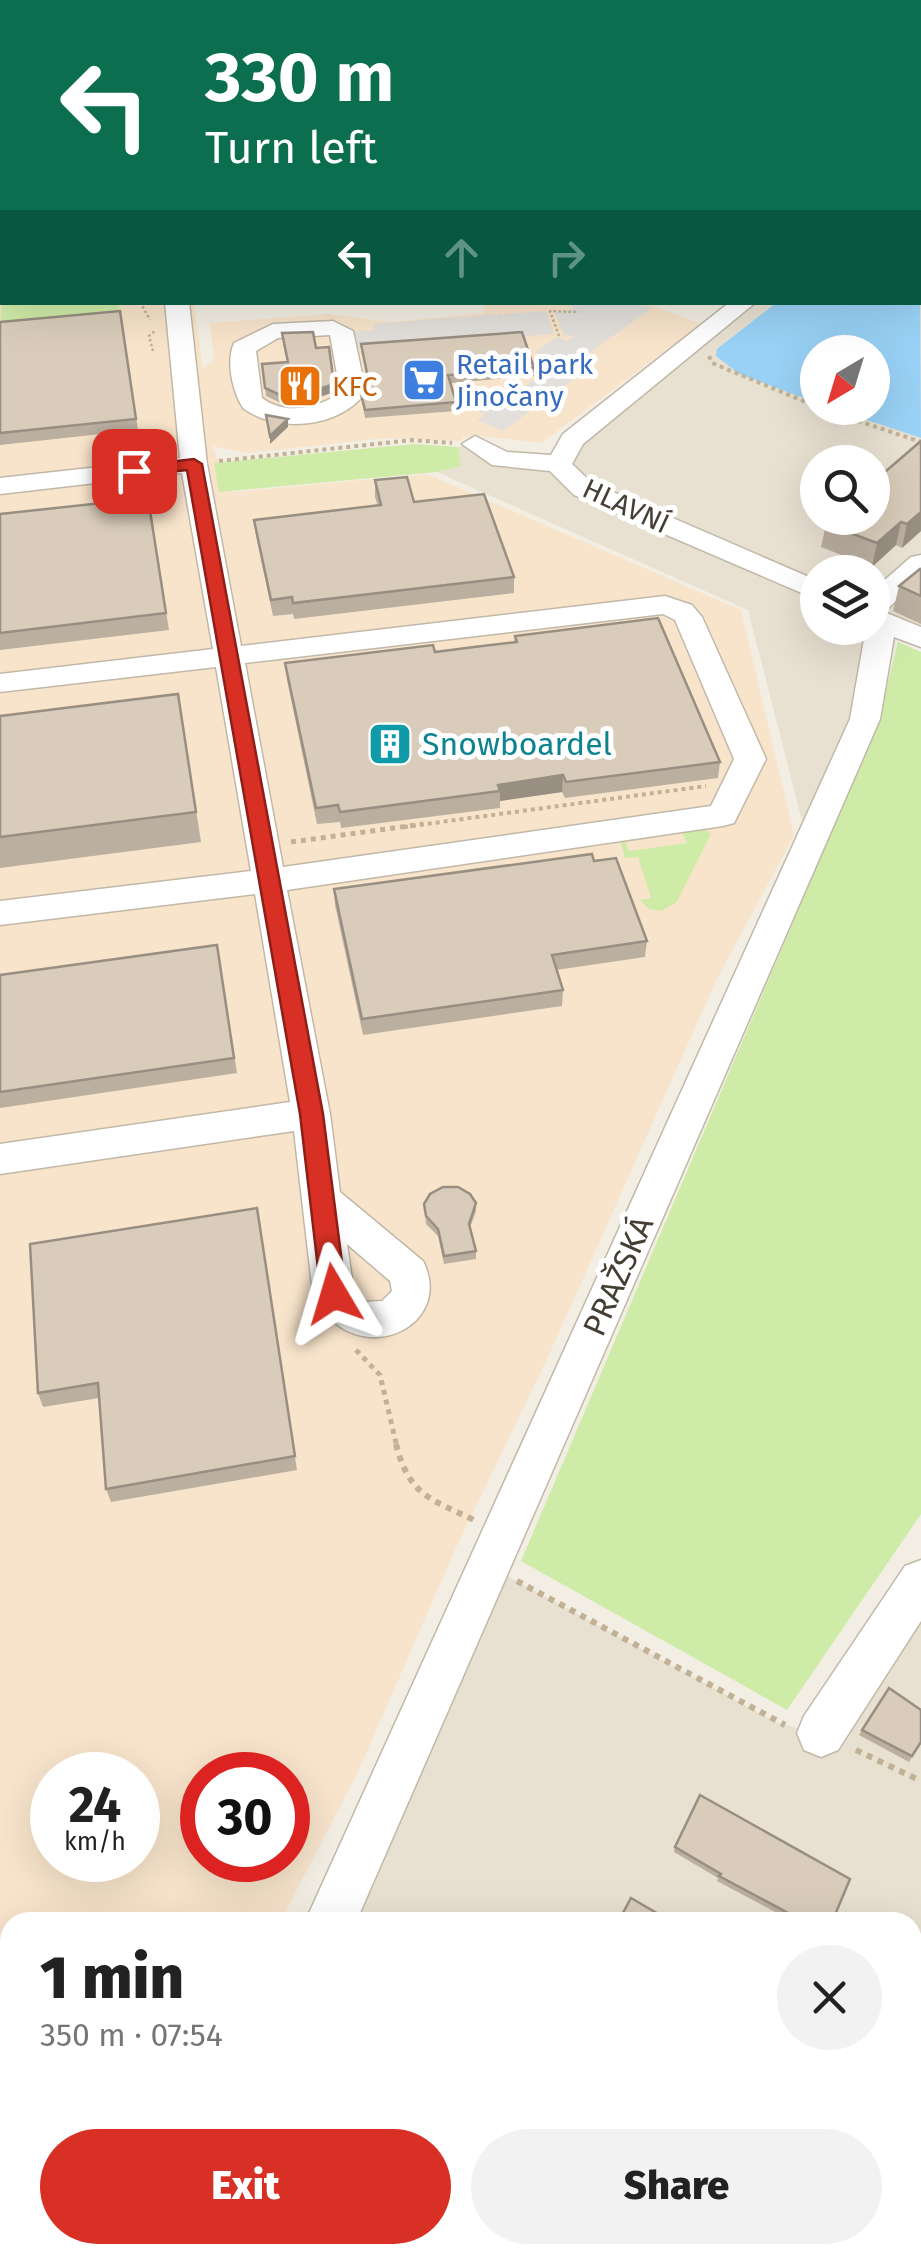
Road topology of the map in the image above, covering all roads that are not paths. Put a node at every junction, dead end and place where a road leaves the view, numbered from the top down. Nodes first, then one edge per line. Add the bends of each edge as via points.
1 (177, 305) edge
2 (741, 305) edge
3 (180, 350) junction
4 (226, 350) junction
5 (475, 444) road end
6 (207, 457) junction
7 (560, 464) junction
8 (0, 486) edge
9 (921, 563) edge
10 (800, 584) edge
11 (890, 599) edge
12 (890, 622) edge
13 (921, 638) edge
14 (873, 645) edge
15 (229, 657) junction
16 (0, 683) edge
17 (270, 880) junction
18 (0, 913) edge
19 (311, 1114) junction
20 (0, 1160) edge
21 (322, 1200) dead end
22 (921, 1581) edge
23 (821, 1733) road end
24 (334, 1912) edge

1 - 3 street
2 - 7 street, HLAVNÍ via 572,440
3 - 4 street
3 - 6 street
4 - 4 street via 254,405 283,415 326,412 353,392 343,341
5 - 7 street via 502,459
6 - 8 street
6 - 15 street
7 - 10 street, HLAVNÍ via 584,489
9 - 11 street
12 - 13 street
14 - 24 street, PRAŽSKÁ via 865,719
15 - 16 street
15 - 17 street
15 - 17 street via 672,606 688,618 750,754 723,814
17 - 18 street
17 - 19 street
19 - 20 street
19 - 21 street
22 - 23 street

